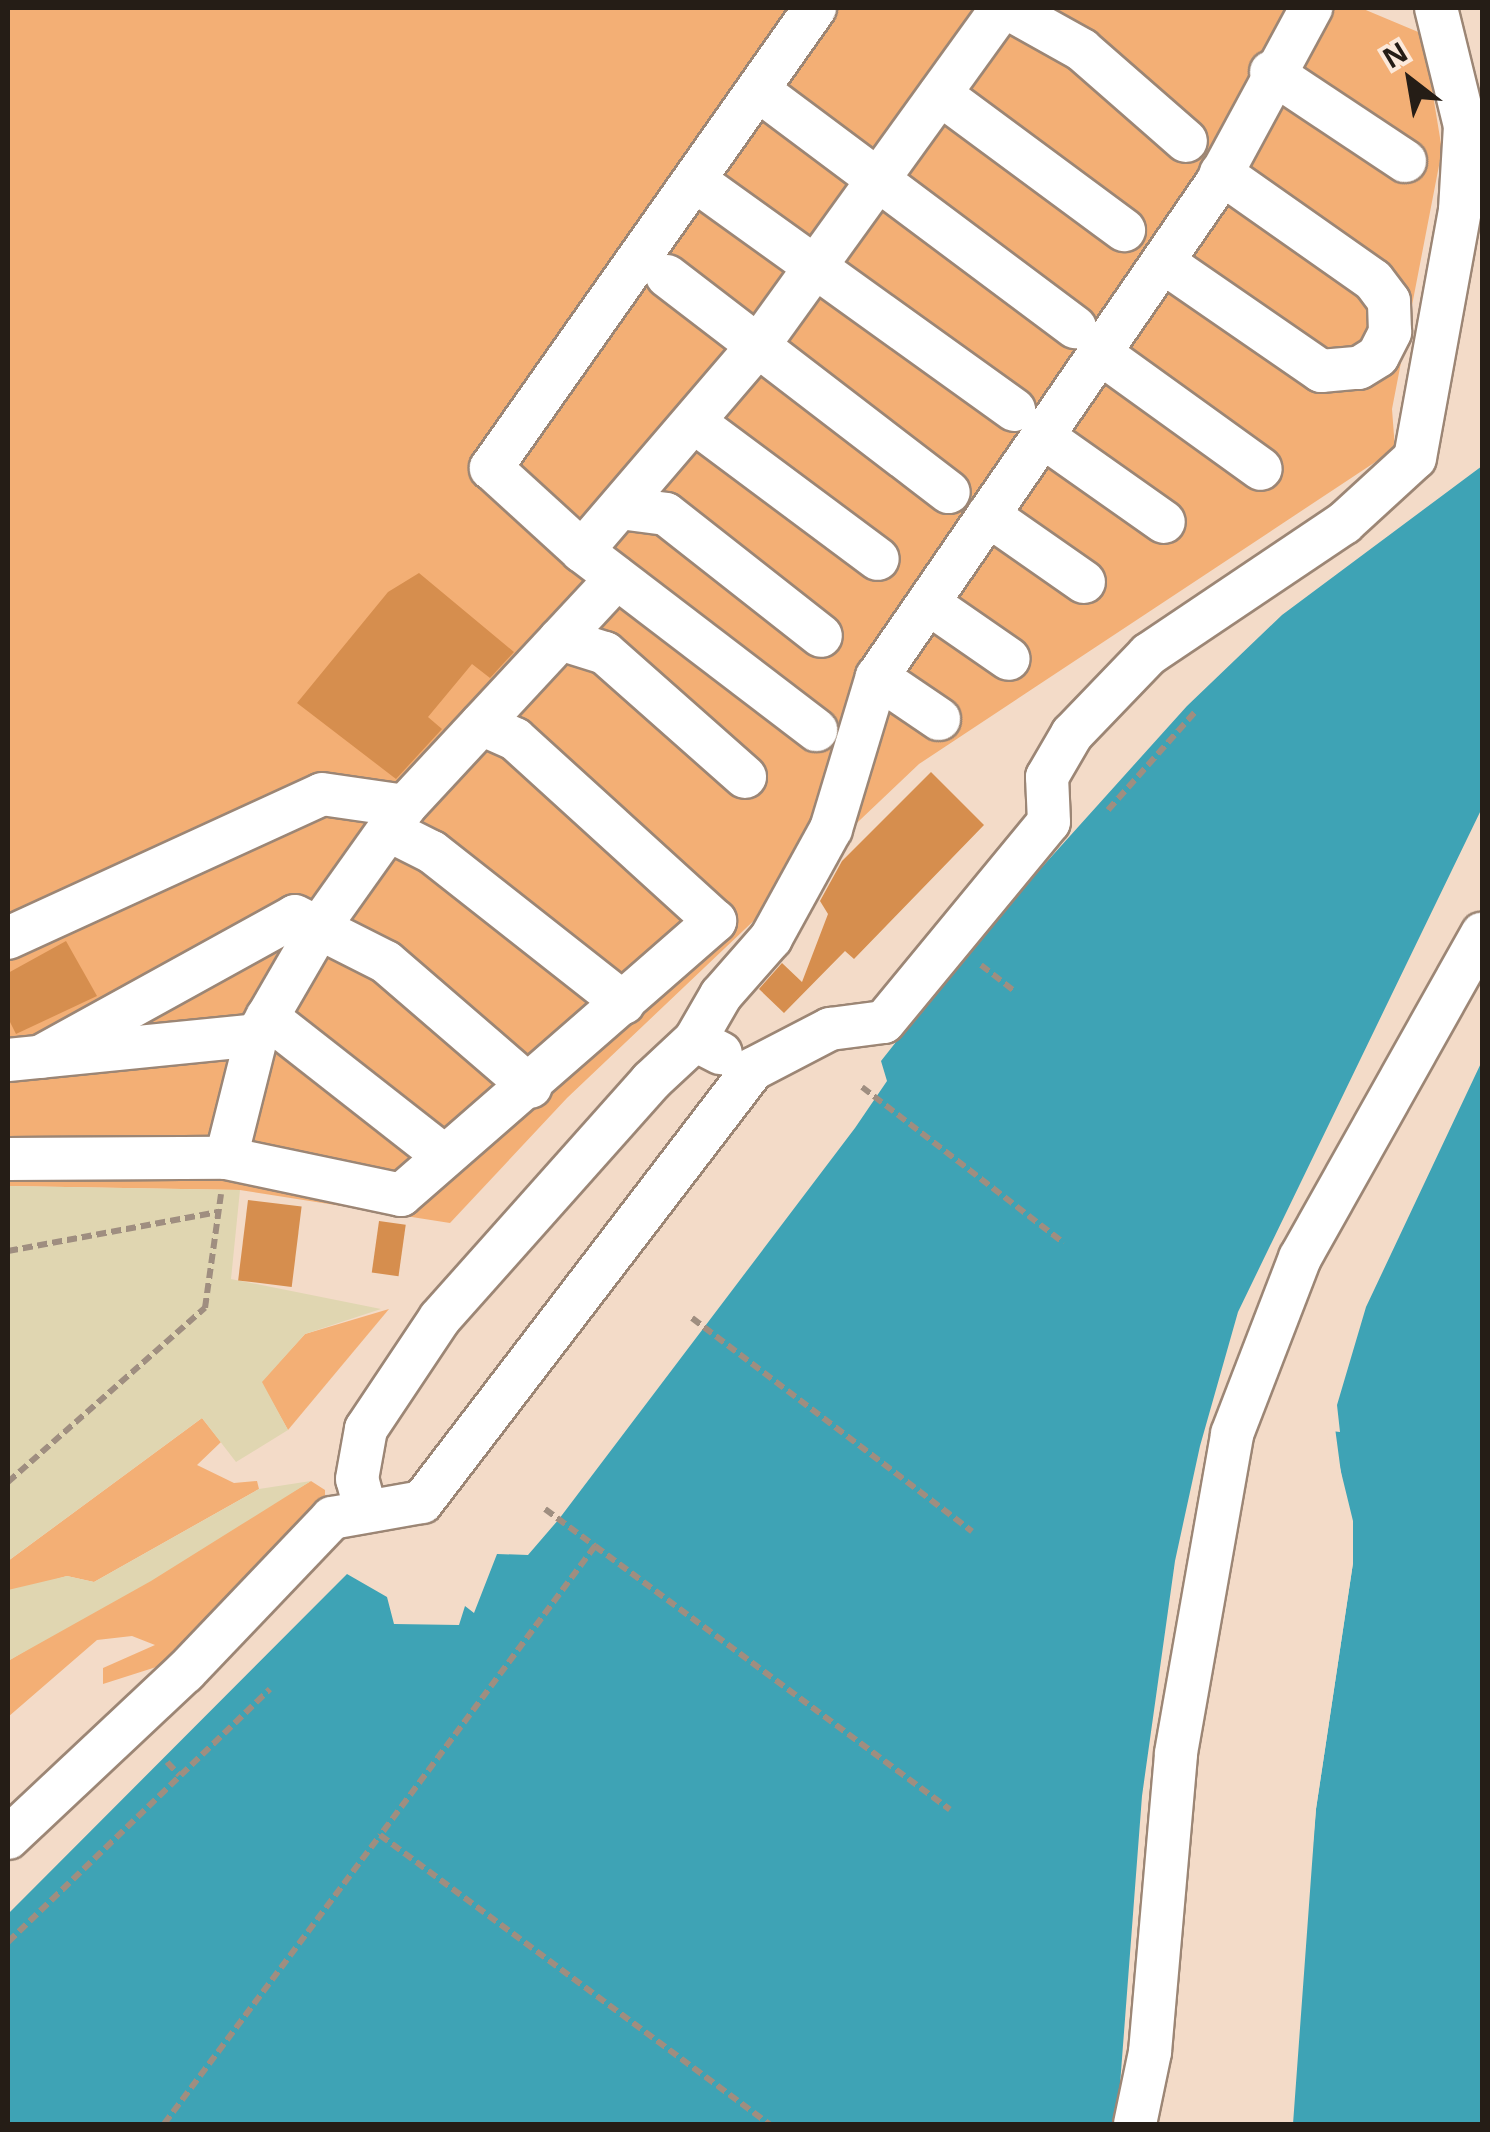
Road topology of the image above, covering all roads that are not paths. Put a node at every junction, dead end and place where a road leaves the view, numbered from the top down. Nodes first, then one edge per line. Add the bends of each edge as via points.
1 (816, 8) edge
2 (1004, 8) edge
3 (1311, 8) edge
4 (1436, 8) edge
5 (1271, 72) junction
6 (940, 94) junction
7 (770, 99) dead end
8 (1186, 141) dead end
9 (1405, 161) dead end
10 (1221, 173) junction
11 (877, 181) junction
12 (704, 187) dead end
13 (1124, 230) dead end
14 (1163, 262) junction
15 (816, 265) junction
16 (667, 276) dead end
17 (1088, 340) junction
18 (758, 346) junction
19 (694, 422) junction
20 (1028, 423) junction
21 (1261, 469) dead end
22 (949, 492) dead end
23 (620, 508) junction
24 (988, 515) junction
25 (1164, 522) dead end
26 (582, 551) junction
27 (878, 559) dead end
28 (617, 578) junction
29 (1084, 582) dead end
30 (928, 603) junction
31 (821, 636) dead end
32 (560, 639) junction
33 (1009, 659) dead end
34 (877, 677) junction
35 (939, 719) dead end
36 (481, 724) junction
37 (816, 730) dead end
38 (746, 777) dead end
39 (396, 818) junction
40 (322, 923) junction
41 (1482, 934) edge
42 (8, 938) edge
43 (624, 1002) junction
44 (262, 1026) junction
45 (695, 1040) junction
46 (24, 1059) edge
47 (753, 1069) junction
48 (531, 1087) junction
49 (444, 1156) junction
50 (226, 1158) junction
51 (8, 1159) edge
52 (365, 1508) junction
53 (8, 1838) edge
54 (1134, 2124) edge

1 - 26 lane via 491,468
2 - 6 lane
2 - 8 lane via 1082,50
3 - 5 lane
4 - 47 lane via 1465,126 1460,210 1415,458 1344,523 1149,654 1072,734 1047,777 1049,822 884,1022 830,1029
5 - 9 lane
5 - 10 lane
6 - 11 lane
6 - 13 lane
7 - 11 lane
10 - 14 lane
10 - 14 lane via 1373,280 1390,302 1390,332 1378,356 1359,368 1321,371
11 - 15 lane
11 - 17 lane
12 - 15 lane
14 - 17 lane
15 - 18 lane
15 - 20 lane
16 - 18 lane
17 - 20 lane
17 - 21 lane
18 - 19 lane
18 - 22 lane
19 - 23 lane
19 - 27 lane
20 - 24 lane
20 - 25 lane
23 - 26 lane
23 - 31 lane via 666,514
24 - 29 lane
24 - 30 lane
26 - 28 lane
28 - 32 lane
28 - 37 lane
30 - 33 lane
30 - 34 lane
32 - 36 lane
32 - 38 lane via 605,653
34 - 35 lane
34 - 45 lane via 831,828 771,938 721,994
36 - 39 lane
36 - 43 lane via 515,738 715,920
39 - 40 lane
39 - 42 lane via 322,794
39 - 43 lane
40 - 44 lane
40 - 46 lane via 295,916
40 - 48 lane via 386,962
41 - 54 lane via 1300,1258 1232,1434 1176,1753 1150,2052
43 - 48 lane
44 - 46 lane
44 - 49 lane
44 - 50 lane
45 - 47 lane
45 - 52 lane via 440,1318 366,1429 357,1479
47 - 52 lane via 422,1502 392,1512
48 - 49 lane
49 - 50 lane via 401,1194
50 - 51 lane
52 - 53 lane via 332,1518 186,1672

